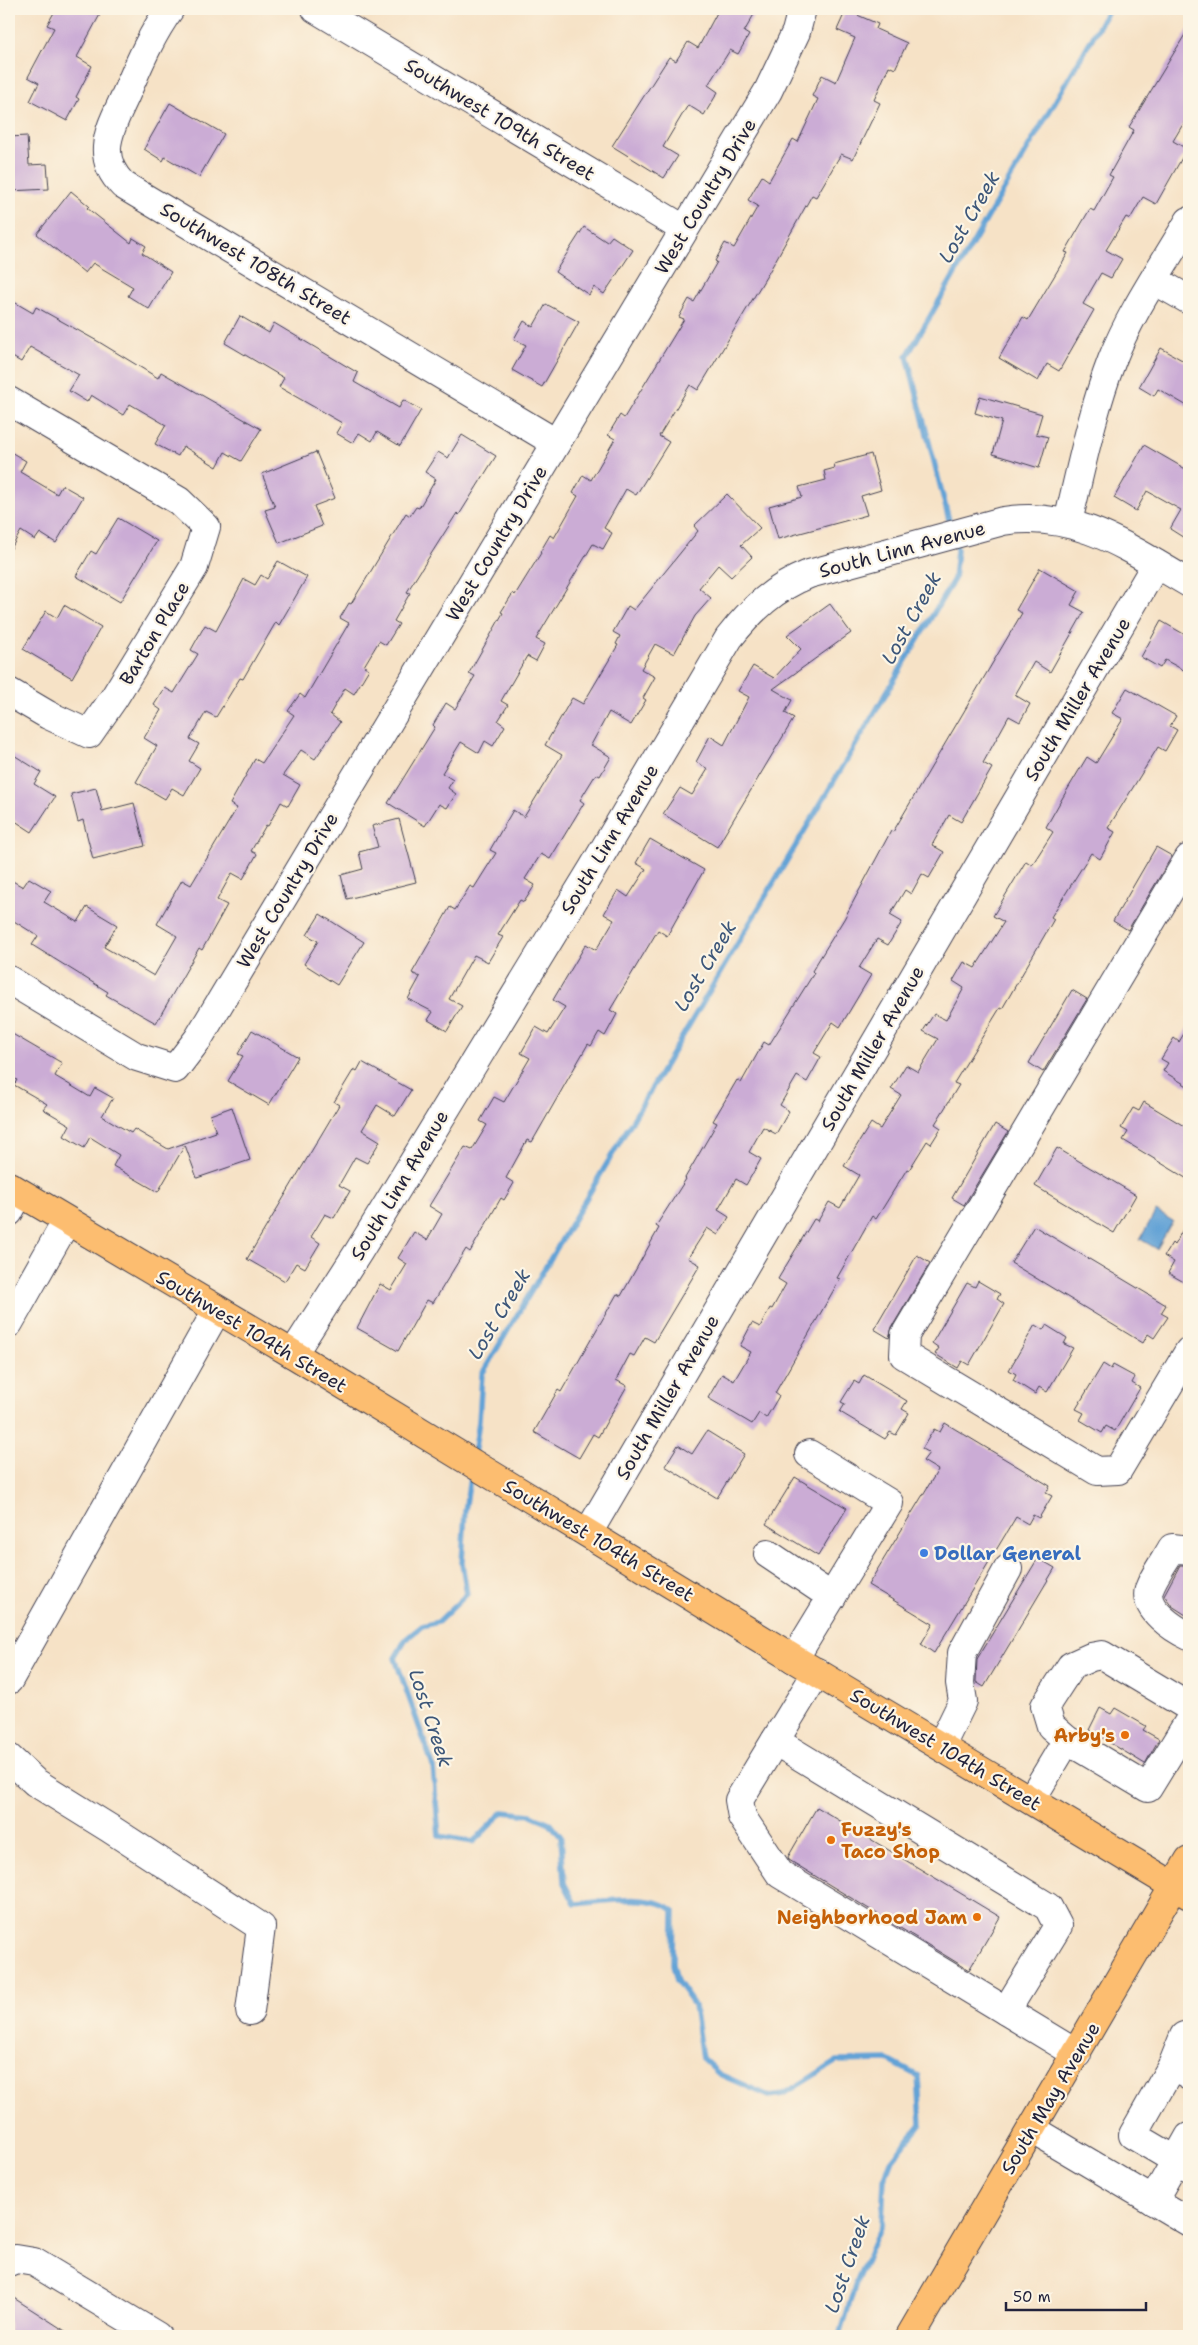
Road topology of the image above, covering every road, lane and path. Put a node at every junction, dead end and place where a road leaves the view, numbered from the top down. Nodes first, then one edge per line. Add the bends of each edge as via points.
1 (170, 9) edge
2 (316, 9) edge
3 (802, 9) edge
4 (1189, 221) edge
5 (684, 229) junction
6 (1154, 280) junction
7 (1189, 300) edge
8 (9, 401) edge
9 (556, 443) junction
10 (1068, 522) junction
11 (1156, 564) junction
12 (1189, 583) edge
13 (9, 692) edge
14 (1189, 858) edge
15 (9, 980) edge
16 (12, 1197) edge
17 (66, 1222) junction
18 (217, 1310) junction
19 (9, 1324) edge
20 (1189, 1351) edge
21 (293, 1354) junction
22 (809, 1454) dead end
23 (588, 1533) junction
24 (1189, 1550) edge
25 (768, 1554) dead end
26 (1008, 1569) dead end
27 (832, 1596) junction
28 (1189, 1636) edge
29 (794, 1659) junction
30 (818, 1672) junction
31 (9, 1680) edge
32 (1189, 1707) edge
33 (1189, 1721) edge
34 (1066, 1740) junction
35 (775, 1741) junction
36 (941, 1746) junction
37 (9, 1758) edge
38 (1030, 1800) junction
39 (1189, 1860) edge
40 (1181, 1890) edge
41 (250, 2011) dead end
42 (1006, 2011) junction
43 (1184, 2036) dead end
44 (1077, 2054) junction
45 (1181, 2071) edge
46 (1032, 2130) junction
47 (1189, 2137) edge
48 (1183, 2164) edge
49 (1153, 2201) junction
50 (1189, 2222) edge
51 (9, 2262) edge
52 (157, 2336) edge
53 (910, 2336) edge

1 - 9 street, Southwest 108th Street via 148,45 114,121 107,146 116,178
2 - 5 street, Southwest 109th Street
3 - 5 street, West Country Drive via 796,32 768,91
4 - 6 street
5 - 9 street, West Country Drive
6 - 7 street
6 - 10 street via 1112,360
8 - 13 street, Barton Place via 178,501 206,527 194,567 90,734
9 - 15 street, West Country Drive via 198,1039 174,1069 137,1058
10 - 11 street, South Linn Avenue via 1110,538
10 - 21 street, South Linn Avenue via 1029,518 1003,521 809,574 787,583 757,605 729,638 583,884
11 - 12 street, South Linn Avenue
11 - 23 street, South Miller Avenue
14 - 20 street via 905,1336 904,1355 1097,1471 1118,1470
16 - 17 main road, Southwest 104th Street
17 - 18 main road, Southwest 104th Street
17 - 19 street
18 - 21 main road, Southwest 104th Street
18 - 31 street
21 - 23 main road, Southwest 104th Street
22 - 27 street via 889,1503
23 - 29 main road, Southwest 104th Street
24 - 28 street via 1172,1548 1149,1590 1151,1605 1176,1630
25 - 27 street
26 - 36 street via 962,1653 960,1683 963,1701
27 - 29 street
29 - 30 main road, Southwest 104th Street
30 - 35 street
30 - 36 main road, Southwest 104th Street
32 - 34 street via 1102,1655 1091,1657 1071,1666 1045,1706 1051,1726
33 - 34 street via 1148,1788
34 - 38 street
35 - 42 street via 739,1800 742,1817 780,1874
35 - 42 street via 1048,1907 1058,1926
36 - 38 main road, Southwest 104th Street
37 - 41 street via 35,1782 262,1927
38 - 40 main road, Southwest 104th Street
39 - 40 main road, South May Avenue
40 - 44 main road, South May Avenue
42 - 44 street
43 - 45 street
44 - 46 main road, South May Avenue
45 - 48 street via 1133,2135
46 - 49 street
46 - 53 main road, South May Avenue
47 - 48 street
48 - 49 street
49 - 50 street
51 - 52 street via 16,2259 34,2262

